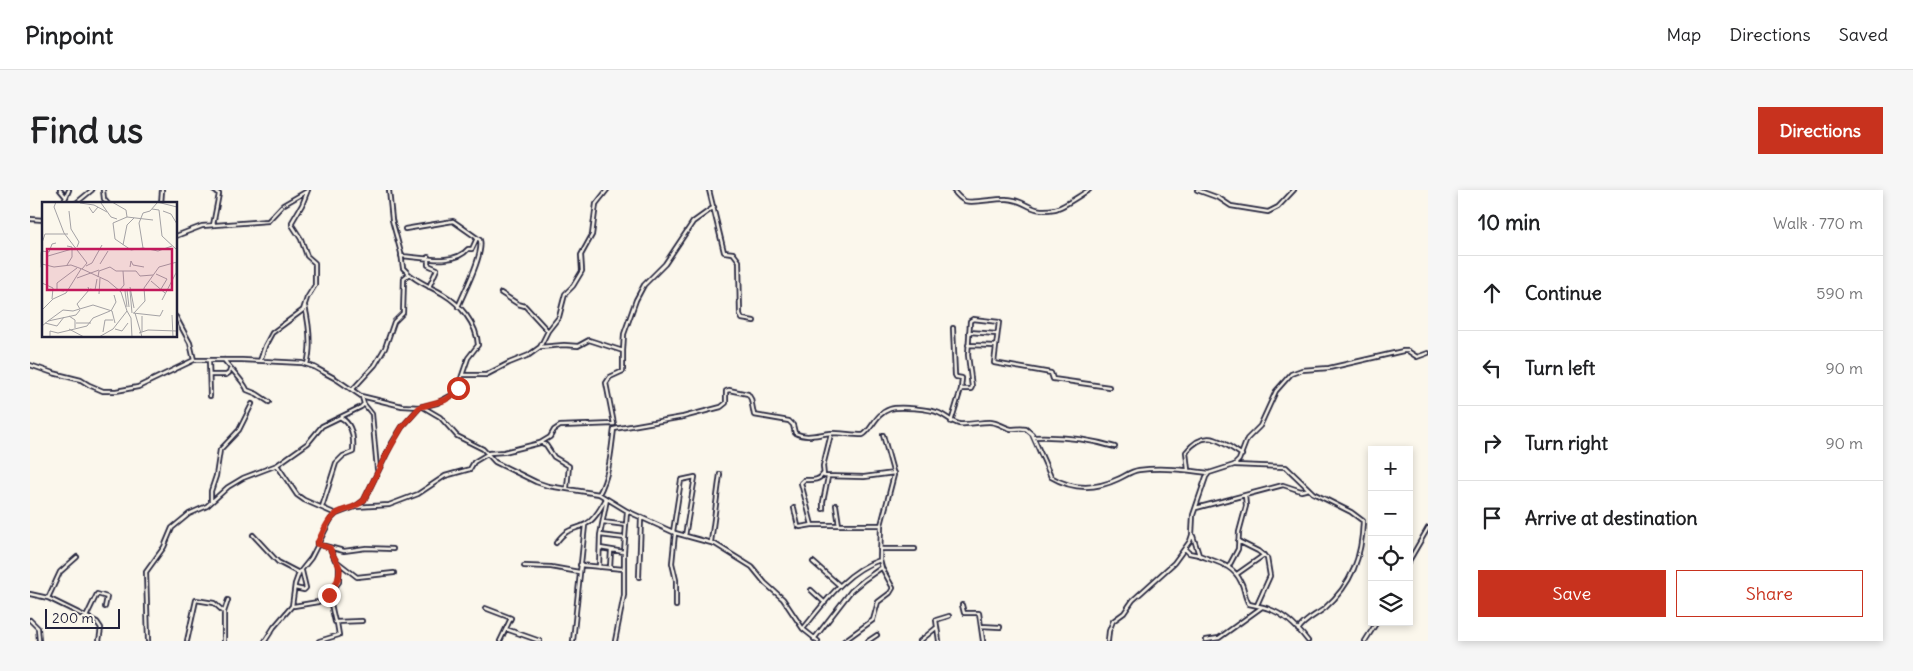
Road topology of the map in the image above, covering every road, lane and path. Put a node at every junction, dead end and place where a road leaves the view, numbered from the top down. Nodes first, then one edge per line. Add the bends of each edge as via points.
1 (60, 190) edge
2 (69, 190) edge
3 (92, 190) edge
4 (103, 190) edge
5 (213, 190) edge
6 (308, 190) edge
7 (389, 190) edge
8 (606, 190) edge
9 (709, 190) edge
10 (953, 190) edge
11 (1089, 190) edge
12 (1198, 190) edge
13 (1294, 190) edge
14 (65, 196) junction
15 (64, 202) edge
16 (77, 202) edge
17 (106, 202) edge
18 (714, 207) junction
19 (213, 225) junction
20 (405, 229) dead end
21 (178, 235) edge
22 (477, 238) junction
23 (401, 256) junction
24 (428, 258) junction
25 (408, 274) junction
26 (429, 287) junction
27 (501, 293) dead end
28 (305, 306) junction
29 (458, 308) junction
30 (178, 321) edge
31 (754, 321) dead end
32 (953, 328) dead end
33 (548, 331) junction
34 (969, 332) junction
35 (997, 334) junction
36 (968, 345) junction
37 (996, 346) junction
38 (540, 347) junction
39 (623, 351) junction
40 (1428, 353) edge
41 (194, 360) junction
42 (209, 360) junction
43 (224, 360) junction
44 (260, 361) junction
45 (307, 364) junction
46 (30, 365) edge
47 (230, 369) junction
48 (210, 375) junction
49 (463, 375) junction
50 (1109, 387) dead end
51 (961, 389) junction
52 (352, 390) junction
53 (210, 396) dead end
54 (361, 396) junction
55 (269, 402) dead end
56 (252, 404) dead end
57 (364, 404) junction
58 (421, 407) junction
59 (340, 417) junction
60 (952, 422) junction
61 (614, 424) junction
62 (614, 429) junction
63 (833, 434) junction
64 (884, 435) dead end
65 (1034, 438) junction
66 (540, 443) junction
67 (1115, 447) dead end
68 (487, 454) junction
69 (1242, 455) junction
70 (277, 465) junction
71 (1234, 465) junction
72 (1188, 470) junction
73 (378, 471) junction
74 (894, 473) junction
75 (1209, 473) junction
76 (720, 474) dead end
77 (823, 474) junction
78 (828, 477) junction
79 (567, 489) junction
80 (1308, 489) junction
81 (599, 494) junction
82 (1246, 494) junction
83 (606, 499) junction
84 (211, 502) junction
85 (836, 505) dead end
86 (322, 507) junction
87 (355, 507) junction
88 (794, 508) dead end
89 (1196, 508) junction
90 (823, 509) dead end
91 (627, 512) junction
92 (336, 514) junction
93 (642, 518) junction
94 (603, 522) junction
95 (881, 524) junction
96 (585, 525) junction
97 (626, 525) junction
98 (812, 525) junction
99 (839, 525) junction
100 (1428, 528) edge
101 (674, 533) junction
102 (253, 534) dead end
103 (600, 535) junction
104 (1192, 535) junction
105 (685, 536) junction
106 (625, 538) junction
107 (1238, 541) junction
108 (711, 542) junction
109 (556, 543) dead end
110 (317, 544) junction
111 (330, 548) junction
112 (600, 548) junction
113 (915, 548) dead end
114 (393, 549) dead end
115 (880, 549) junction
116 (1185, 549) junction
117 (611, 550) junction
118 (624, 552) junction
119 (1413, 554) edge
120 (1199, 555) junction
121 (1264, 555) junction
122 (77, 557) dead end
123 (880, 560) junction
124 (813, 562) dead end
125 (339, 564) junction
126 (580, 565) junction
127 (524, 566) dead end
128 (1228, 566) junction
129 (599, 567) junction
130 (610, 568) junction
131 (882, 568) junction
132 (302, 569) junction
133 (624, 569) junction
134 (579, 572) junction
135 (299, 573) junction
136 (394, 573) dead end
137 (1237, 574) junction
138 (639, 578) dead end
139 (840, 585) junction
140 (295, 588) junction
141 (810, 590) dead end
142 (30, 594) edge
143 (329, 595) junction
144 (48, 598) junction
145 (228, 600) dead end
146 (825, 603) junction
147 (962, 605) dead end
148 (1258, 605) junction
149 (292, 606) junction
150 (676, 606) dead end
151 (105, 607) dead end
152 (1262, 607) junction
153 (485, 608) dead end
154 (224, 612) junction
155 (949, 616) dead end
156 (86, 617) junction
157 (30, 620) edge
158 (362, 621) dead end
159 (337, 622) junction
160 (981, 626) junction
161 (1375, 626) edge
162 (936, 627) junction
163 (1000, 627) dead end
164 (803, 628) junction
165 (506, 629) junction
166 (1298, 630) junction
167 (877, 635) dead end
168 (816, 640) edge
169 (922, 640) edge
170 (1206, 640) edge
171 (39, 641) edge
172 (99, 641) edge
173 (148, 641) edge
174 (187, 641) edge
175 (224, 641) edge
176 (264, 641) edge
177 (319, 641) edge
178 (500, 641) edge
179 (540, 641) edge
180 (573, 641) edge
181 (615, 641) edge
182 (844, 641) edge
183 (868, 641) edge
184 (939, 641) edge
185 (983, 641) edge
186 (1108, 641) edge
187 (1308, 641) edge
188 (1366, 641) edge

1 - 14 street
2 - 14 street
3 - 16 street
4 - 17 street
5 - 19 street via 219,194
6 - 19 street via 283,205 268,221
6 - 28 street via 292,222 307,256 316,267 315,284
7 - 23 street
8 - 33 street via 596,204 592,235 581,255 582,271 565,294 559,317
9 - 18 street
10 - 11 street via 971,202 1007,198 1043,210 1060,207
12 - 13 street via 1230,206 1268,212 1278,207
14 - 15 street
18 - 31 street via 724,252 733,253 738,261 741,317
18 - 39 street via 693,222 664,264 644,286 624,334
19 - 21 street
20 - 22 street via 453,221
22 - 24 street via 472,250 468,249 462,255 448,260
22 - 29 street via 481,243 480,251
23 - 24 street
23 - 25 street
24 - 26 street via 428,265 437,269
25 - 26 street
25 - 52 street via 404,278 403,313 394,322 375,365
26 - 29 street via 445,295
27 - 33 street via 524,306
28 - 44 street via 272,333
28 - 45 street via 309,344
29 - 49 street via 473,325 477,340
30 - 41 street via 190,343
32 - 51 street via 955,375 962,378
33 - 38 street
34 - 35 street
34 - 35 street via 971,320 998,321
34 - 36 street
35 - 37 street
36 - 37 street
36 - 51 street via 972,387
37 - 50 street via 994,363 1052,373 1052,379
38 - 39 street via 578,346 589,340
38 - 49 street via 486,375
39 - 61 street via 623,372 606,382
40 - 69 street via 1417,357 1403,351 1291,374 1276,391 1260,426 1247,439
41 - 42 street
41 - 46 street via 138,387 116,391 96,389 81,380
42 - 43 street
42 - 48 street
43 - 44 street
43 - 47 street
44 - 45 street
45 - 52 street
47 - 48 street via 226,375
47 - 55 street via 247,390
48 - 53 street
49 - 58 street via 456,393
51 - 60 street
52 - 54 street
54 - 57 street
54 - 58 street via 396,405
56 - 84 street via 239,430 220,450
57 - 59 street
57 - 73 street via 372,414
58 - 68 street via 440,417 457,436
58 - 73 street via 397,434
59 - 70 street via 322,426 308,443
59 - 86 street via 349,424 353,452 336,463
60 - 63 street via 932,411 894,409 874,421 865,434
60 - 65 street via 993,422 1026,429
61 - 62 street
61 - 66 street via 560,426
62 - 63 street via 721,407 726,403 726,391 732,390 750,396 754,415 789,421 797,434
62 - 81 street via 612,451
63 - 77 street via 829,438
64 - 74 street
65 - 67 street via 1064,437
65 - 72 street via 1051,477 1068,485 1094,488 1137,470
66 - 68 street
66 - 79 street via 569,466
68 - 79 street via 495,462 536,482
68 - 87 street via 474,462 470,469 445,476 418,494 390,505
69 - 71 street
69 - 72 street via 1213,438 1204,438 1186,452
70 - 84 street via 243,478
70 - 86 street via 297,496
71 - 75 street
71 - 80 street via 1286,467
72 - 75 street
73 - 87 street via 367,496
74 - 78 street
74 - 95 street
75 - 89 street
76 - 108 street
77 - 78 street
77 - 98 street via 817,480 801,483
78 - 90 street
79 - 81 street
80 - 82 street via 1301,491 1283,485
80 - 166 street via 1363,522 1360,555 1353,572 1329,603 1304,621
81 - 83 street
82 - 89 street
82 - 107 street
83 - 91 street
83 - 94 street
83 - 96 street
84 - 173 street via 172,528 164,547 147,570
85 - 99 street
86 - 92 street
87 - 92 street
88 - 98 street via 799,527
89 - 104 street
91 - 93 street
91 - 97 street
92 - 110 street
93 - 101 street
93 - 138 street
94 - 97 street
94 - 103 street
95 - 99 street
95 - 115 street
96 - 109 street via 567,530
96 - 126 street
97 - 106 street
98 - 99 street
100 - 119 street
101 - 105 street
101 - 105 street via 681,480 695,477
101 - 150 street via 672,563
102 - 135 street via 278,562
103 - 106 street
103 - 112 street
104 - 116 street
104 - 120 street
105 - 108 street
106 - 118 street
107 - 121 street
107 - 128 street via 1236,553
108 - 164 street via 754,568 783,599
110 - 111 street
110 - 132 street
111 - 114 street via 344,551
111 - 125 street
112 - 117 street
112 - 129 street
113 - 115 street
115 - 123 street
116 - 120 street
116 - 186 street via 1113,621 1108,630
117 - 118 street
117 - 130 street
118 - 133 street
120 - 128 street
121 - 137 street
121 - 148 street via 1270,576
122 - 144 street via 60,572
123 - 131 street
123 - 139 street
124 - 139 street
125 - 136 street via 357,577
125 - 143 street via 338,582
126 - 129 street
126 - 134 street
127 - 134 street
128 - 137 street
129 - 130 street
130 - 133 street
131 - 168 street via 851,591
131 - 182 street via 893,585 892,591 878,602 873,620
132 - 135 street
132 - 140 street via 306,588
133 - 181 street via 624,595
134 - 180 street
135 - 140 street
137 - 148 street via 1248,602
139 - 146 street
140 - 149 street
141 - 146 street
142 - 144 street
143 - 149 street via 318,602
143 - 159 street
144 - 156 street
145 - 154 street
146 - 164 street
147 - 160 street via 964,613 979,613
148 - 152 street
149 - 176 street
151 - 156 street via 106,597 97,594
152 - 166 street via 1279,614
152 - 170 street via 1219,638
153 - 165 street via 511,618
154 - 174 street via 214,603 196,600
154 - 175 street
155 - 162 street via 937,620
156 - 172 street via 100,625
157 - 171 street via 38,628
158 - 159 street
159 - 177 street via 339,635
160 - 163 street
160 - 185 street
161 - 188 street
162 - 169 street
162 - 184 street
164 - 168 street
165 - 178 street
165 - 179 street
166 - 187 street
167 - 183 street

